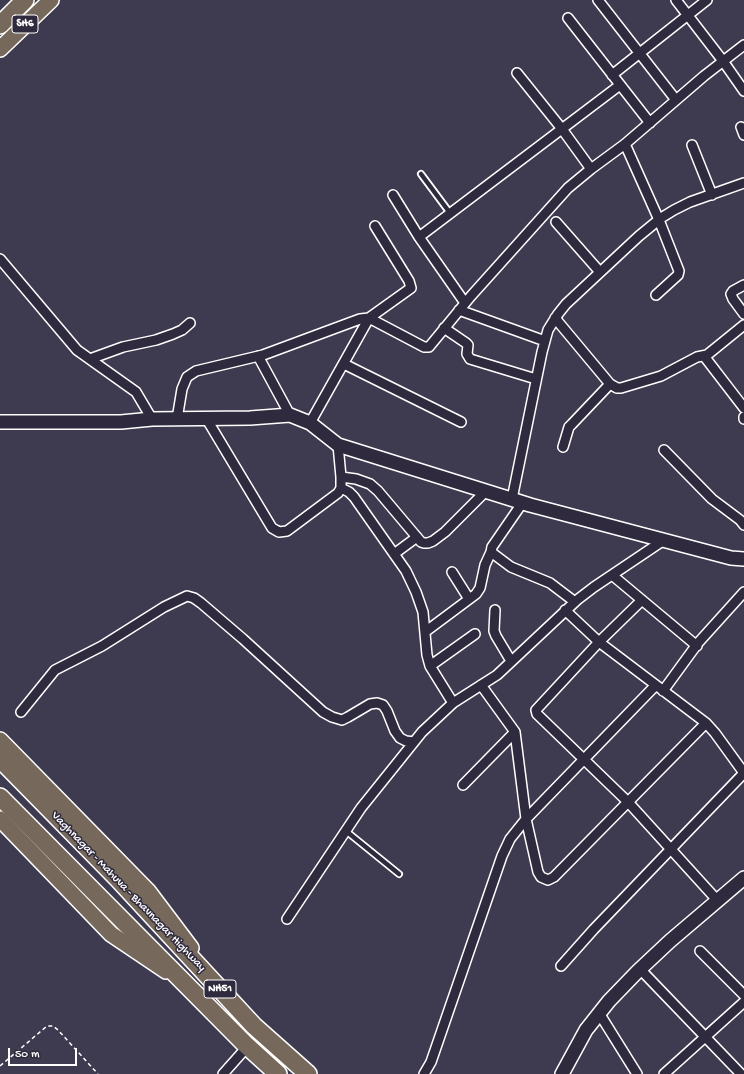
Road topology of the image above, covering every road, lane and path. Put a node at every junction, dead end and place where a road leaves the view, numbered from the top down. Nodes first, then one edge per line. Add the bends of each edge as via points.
1 (25, 0) edge
2 (51, 0) edge
3 (598, 0) edge
4 (676, 0) edge
5 (706, 0) edge
6 (688, 15) junction
7 (568, 18) dead end
8 (0, 25) edge
9 (744, 45) edge
10 (0, 49) edge
11 (640, 53) junction
12 (723, 61) junction
13 (517, 73) dead end
14 (612, 75) junction
15 (620, 84) junction
16 (744, 91) edge
17 (676, 100) junction
18 (650, 123) junction
19 (562, 128) junction
20 (692, 145) dead end
21 (626, 148) junction
22 (591, 169) junction
23 (421, 174) dead end
24 (744, 184) edge
25 (712, 194) junction
26 (393, 195) dead end
27 (450, 213) junction
28 (659, 220) junction
29 (556, 222) dead end
30 (375, 226) dead end
31 (419, 237) junction
32 (0, 259) edge
33 (600, 272) junction
34 (744, 285) edge
35 (656, 295) dead end
36 (463, 309) junction
37 (744, 314) edge
38 (369, 318) junction
39 (555, 318) junction
40 (190, 323) dead end
41 (744, 325) edge
42 (444, 328) junction
43 (545, 341) junction
44 (258, 356) junction
45 (704, 356) junction
46 (90, 359) junction
47 (344, 364) junction
48 (536, 379) junction
49 (610, 384) junction
50 (744, 408) edge
51 (290, 415) junction
52 (206, 418) junction
53 (152, 419) junction
54 (177, 419) junction
55 (0, 422) edge
56 (461, 422) dead end
57 (310, 423) junction
58 (338, 445) junction
59 (563, 447) dead end
60 (664, 450) dead end
61 (341, 477) junction
62 (341, 488) junction
63 (486, 491) junction
64 (517, 501) junction
65 (744, 524) edge
66 (418, 537) junction
67 (664, 540) junction
68 (490, 552) junction
69 (394, 554) junction
70 (743, 562) edge
71 (452, 572) dead end
72 (612, 574) junction
73 (744, 592) edge
74 (469, 599) junction
75 (642, 600) junction
76 (575, 602) junction
77 (495, 610) dead end
78 (565, 610) junction
79 (425, 632) junction
80 (475, 634) dead end
81 (599, 642) junction
82 (696, 646) junction
83 (511, 662) junction
84 (430, 666) junction
85 (481, 685) junction
86 (659, 688) junction
87 (453, 703) junction
88 (21, 712) dead end
89 (706, 723) junction
90 (515, 732) junction
91 (0, 740) edge
92 (414, 742) junction
93 (0, 759) edge
94 (584, 759) junction
95 (744, 773) edge
96 (464, 785) dead end
97 (0, 797) edge
98 (628, 802) junction
99 (526, 818) junction
100 (0, 819) edge
101 (346, 832) junction
102 (672, 848) junction
103 (399, 874) dead end
104 (744, 878) edge
105 (717, 900) junction
106 (287, 919) dead end
107 (700, 951) dead end
108 (562, 966) dead end
109 (640, 969) junction
110 (182, 981) junction
111 (744, 996) edge
112 (227, 997) junction
113 (744, 1002) edge
114 (599, 1013) junction
115 (705, 1036) junction
116 (247, 1047) junction
117 (0, 1066) edge
118 (98, 1074) edge
119 (223, 1074) edge
120 (278, 1074) edge
121 (308, 1074) edge
122 (424, 1074) edge
123 (562, 1074) edge
124 (638, 1074) edge
125 (664, 1074) edge
126 (741, 1074) edge

1 - 8 highway
2 - 10 main road, SH6
3 - 11 street
4 - 6 street
5 - 6 street
6 - 11 street
6 - 12 street
7 - 14 street
9 - 12 street
11 - 14 street
11 - 17 street
12 - 16 street
12 - 17 street
13 - 19 street
14 - 15 street
15 - 18 street
15 - 19 street
17 - 18 street
18 - 21 street
19 - 22 street
19 - 27 street
20 - 25 street
21 - 22 street
21 - 28 street
22 - 36 street via 554,202
23 - 27 lane
24 - 25 street
25 - 28 street via 674,210
26 - 31 street
27 - 31 street
28 - 33 street
28 - 35 street via 679,273
29 - 33 street
30 - 38 street via 411,285 409,290
31 - 36 street
32 - 46 street via 77,350
33 - 39 street
34 - 37 street via 731,294
36 - 42 street
36 - 43 street via 479,318
38 - 42 street via 426,348
38 - 44 street
38 - 47 street
39 - 43 street
39 - 49 street
40 - 46 street via 174,334 123,347
41 - 45 street
42 - 48 street via 468,345 467,354 470,358
43 - 48 street
44 - 51 street
44 - 54 street via 203,368 190,374 182,389
45 - 49 street via 697,357 661,376 628,386 617,388
45 - 50 street
46 - 53 street via 136,392
47 - 56 street
47 - 57 street
48 - 64 street
49 - 59 street via 569,427
51 - 52 street
51 - 57 street
52 - 54 street
52 - 62 street via 272,528 278,532 293,527 325,504
53 - 54 street
53 - 55 street via 121,422
57 - 58 street
58 - 61 street
58 - 63 street
60 - 65 street via 712,499
61 - 62 street
61 - 66 street via 370,484
62 - 69 street via 354,497
63 - 64 street
63 - 66 street via 433,541 424,543
64 - 67 street
64 - 68 street
66 - 69 street
67 - 70 street
67 - 72 street
68 - 74 street via 480,588
68 - 76 street via 511,567 550,583
69 - 79 street via 416,592 423,612
71 - 74 street
72 - 75 street
72 - 76 street
73 - 82 street
74 - 79 street
75 - 81 street
75 - 82 street
76 - 78 street
77 - 83 street via 494,631
78 - 81 street
78 - 83 street
79 - 84 street
80 - 84 street
81 - 86 street
81 - 94 street via 536,710 537,714
82 - 86 street
83 - 85 street
84 - 87 street
85 - 87 street
85 - 90 street
86 - 89 street
86 - 94 street
87 - 92 street
88 - 92 street via 55,670 102,646 164,607 187,596 194,598 243,639 323,712 342,720 370,704 377,703 387,710 400,738
89 - 95 street
89 - 98 street
90 - 96 street
90 - 99 street
91 - 112 main road via 148,891
92 - 101 street via 361,808
93 - 112 highway, Vaghnagar - Mahuva - Bhavnagar Highway / NH51
94 - 98 street
94 - 99 street
95 - 102 street
97 - 110 highway, Vaghnagar - Mahuva - Bhavnagar Highway / NH51
98 - 99 street via 554,877 548,880 541,877 538,872
98 - 102 street
99 - 122 street via 510,839 502,856 431,1062
100 - 110 main road via 111,934
101 - 103 lane
101 - 106 street
102 - 105 street
102 - 108 street
104 - 105 street
105 - 109 street
107 - 111 street
109 - 114 street
109 - 115 street
110 - 116 highway, Vaghnagar - Mahuva - Bhavnagar Highway / NH51
112 - 121 highway, Vaghnagar - Mahuva - Bhavnagar Highway / NH51 via 254,1026
113 - 115 street
114 - 123 street via 586,1030
114 - 124 street
115 - 125 street
115 - 126 street
116 - 119 street
116 - 120 highway, Vaghnagar - Mahuva - Bhavnagar Highway / NH51
117 - 118 path via 47,1026 53,1026

